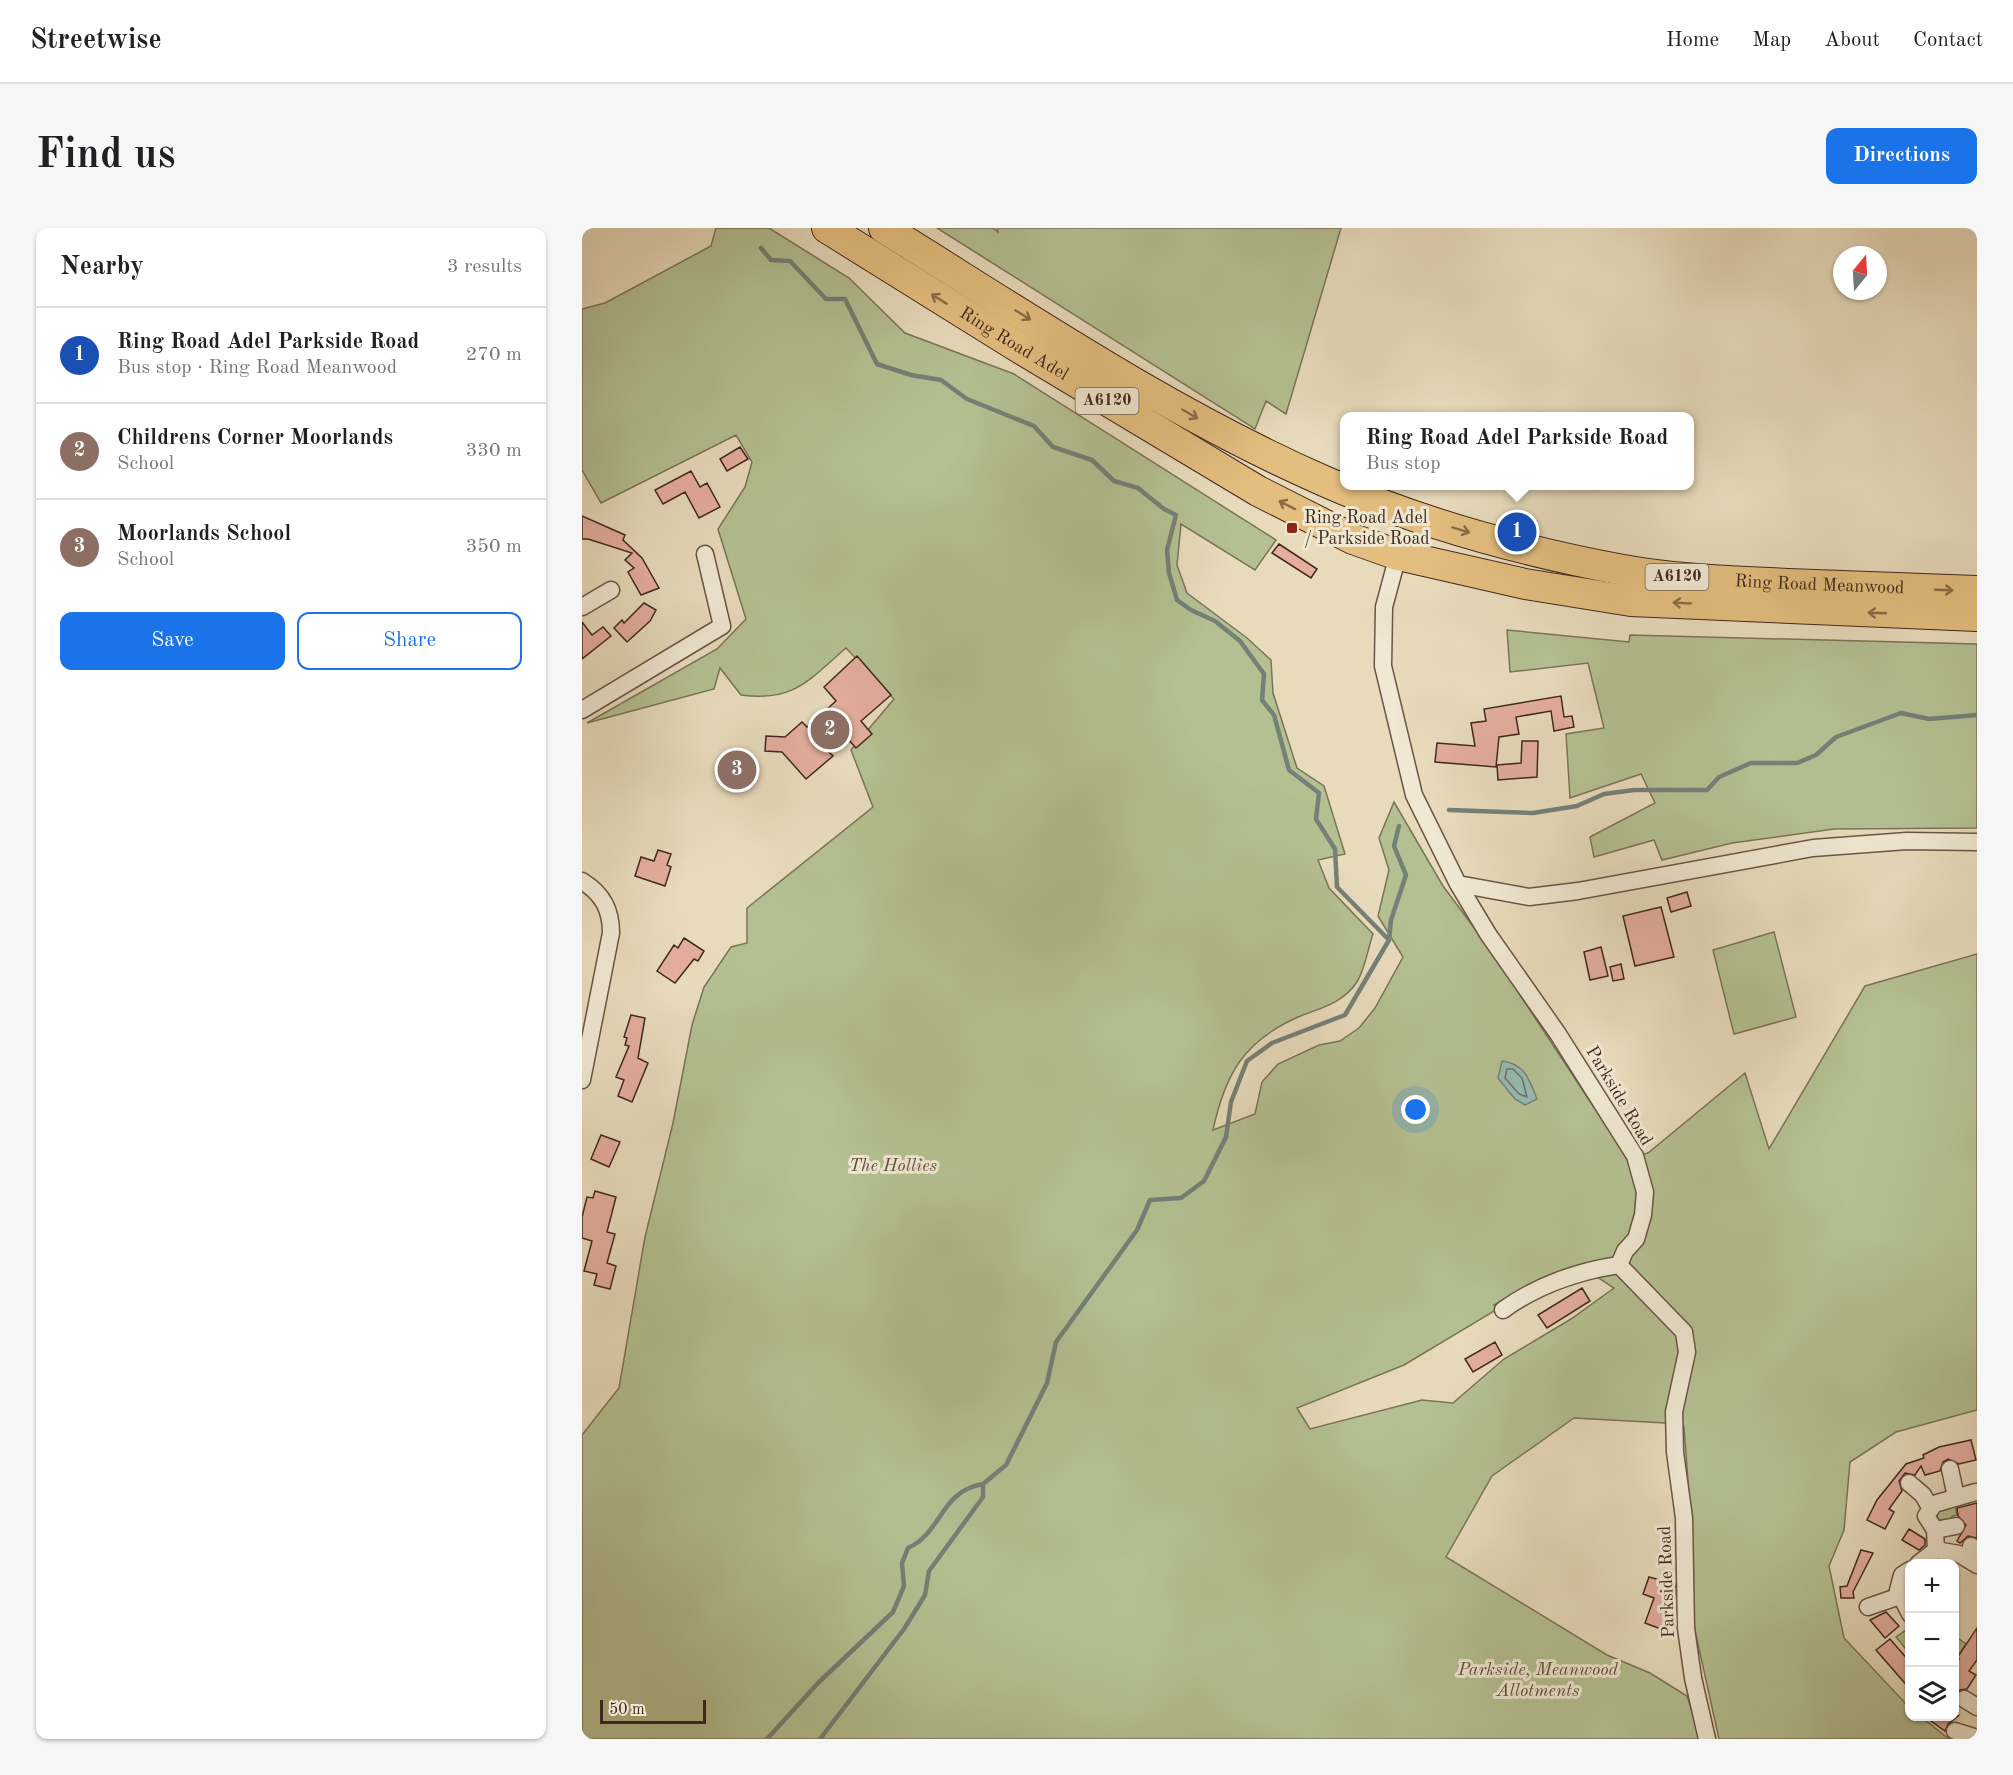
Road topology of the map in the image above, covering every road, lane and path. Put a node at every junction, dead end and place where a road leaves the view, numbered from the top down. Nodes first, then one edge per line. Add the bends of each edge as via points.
1 (827, 228) edge
2 (884, 228) edge
3 (1340, 487) edge
4 (1347, 490) edge
5 (1386, 505) joint
6 (705, 554) dead end
7 (1398, 555) junction
8 (611, 590) dead end
9 (1977, 591) edge
10 (582, 607) edge
11 (1977, 616) edge
12 (582, 710) edge
13 (1977, 842) edge
14 (582, 881) edge
15 (1458, 884) junction
16 (582, 1080) edge
17 (1618, 1265) junction
18 (1503, 1310) dead end
19 (1950, 1469) dead end
20 (1909, 1483) dead end
21 (1976, 1492) edge
22 (1956, 1497) junction
23 (1928, 1521) junction
24 (1956, 1526) dead end
25 (1936, 1550) junction
26 (1924, 1559) edge
27 (1977, 1565) edge
28 (1905, 1573) edge
29 (1899, 1593) junction
30 (1872, 1601) dead end
31 (1909, 1613) edge
32 (1955, 1731) dead end
33 (1977, 1738) edge
34 (1707, 1739) edge

7 -> 1 highway, Ring Road Adel / A6120 via 1353,538 1258,491
2 -> 3 highway, Ring Road Adel / A6120 via 1212,427
4 -> 5 highway, Ring Road Adel / A6120
5 -> 9 highway, Ring Road Meanwood / A6120 via 1527,550 1626,570 1703,580
6 - 12 street via 722,626
11 -> 7 highway, Ring Road Meanwood / A6120 via 1631,601 1525,584
7 - 15 street, Parkside Road via 1384,607 1383,666 1414,795
8 - 10 street
13 - 15 street via 1907,841 1812,848 1529,897
14 - 16 street via 602,898 611,915 611,933
15 - 17 street, Parkside Road via 1635,1156 1645,1192 1643,1215 1636,1239
17 - 18 street via 1587,1270 1518,1299
17 - 34 street, Parkside Road via 1684,1332 1687,1352 1674,1412 1684,1518 1686,1629
19 - 22 street
20 - 23 street via 1923,1495
21 - 22 street
22 - 23 street via 1934,1504
23 - 24 street
23 - 25 street
25 - 26 street
25 - 27 street via 1959,1554
28 - 29 street
29 - 30 street
29 - 31 street
32 - 33 street

